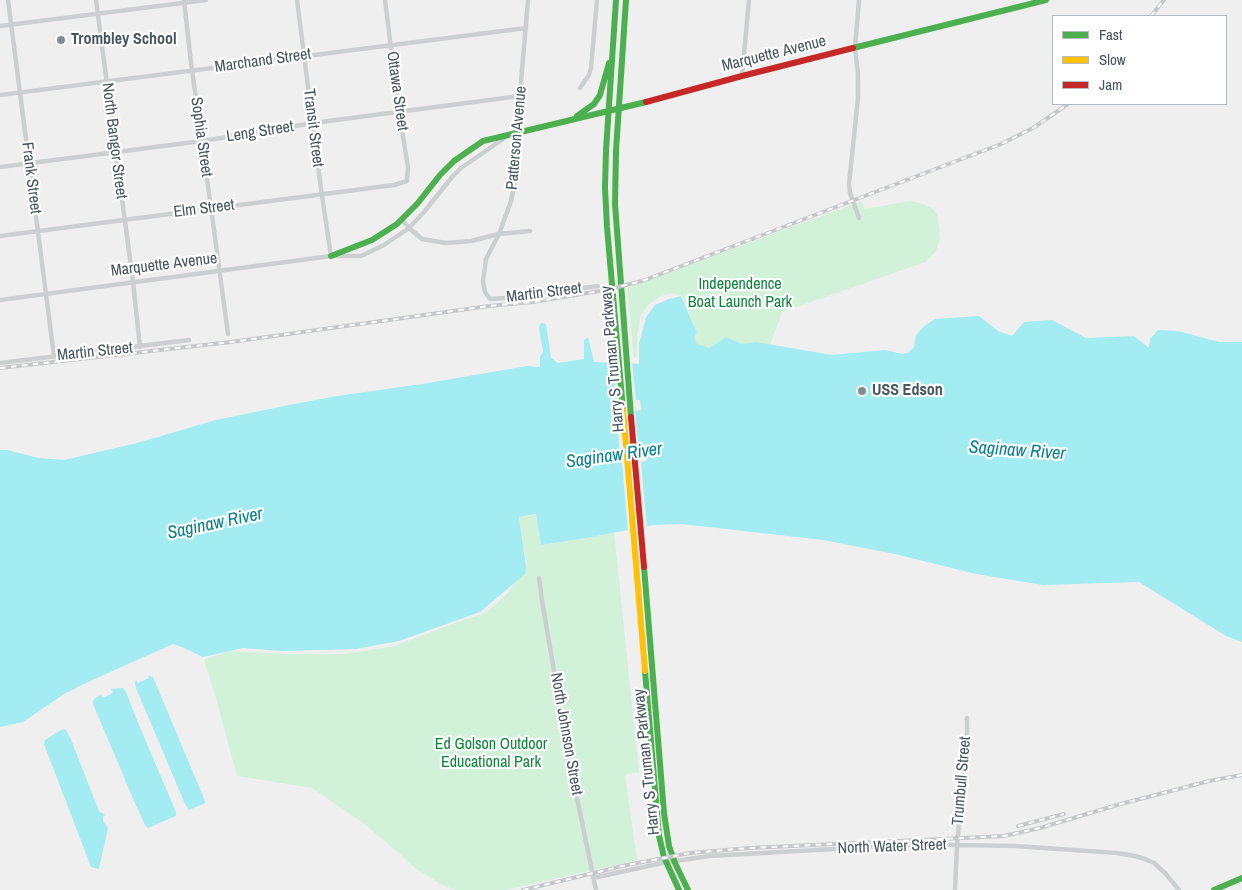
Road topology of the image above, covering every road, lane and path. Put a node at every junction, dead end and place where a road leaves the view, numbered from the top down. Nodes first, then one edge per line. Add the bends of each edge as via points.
1 (8, 0) edge
2 (96, 0) edge
3 (206, 0) edge
4 (297, 0) edge
5 (385, 0) edge
6 (528, 0) edge
7 (597, 0) edge
8 (616, 0) edge
9 (626, 0) edge
10 (748, 0) edge
11 (859, 0) edge
12 (1046, 0) edge
13 (184, 1) edge
14 (98, 14) junction
15 (11, 25) junction
16 (0, 26) edge
17 (526, 28) junction
18 (391, 45) junction
19 (855, 48) junction
20 (612, 52) junction
21 (304, 56) junction
22 (192, 71) junction
23 (742, 76) junction
24 (106, 82) junction
25 (580, 88) dead end
26 (20, 93) junction
27 (0, 95) edge
28 (520, 96) junction
29 (619, 108) junction
30 (608, 111) junction
31 (399, 112) junction
32 (573, 119) junction
33 (313, 123) junction
34 (517, 133) junction
35 (509, 135) junction
36 (202, 141) junction
37 (116, 152) junction
38 (29, 163) junction
39 (0, 167) edge
40 (407, 181) joint
41 (322, 194) junction
42 (210, 208) junction
43 (859, 218) dead end
44 (124, 219) junction
45 (402, 220) junction
46 (409, 228) junction
47 (38, 231) junction
48 (530, 231) dead end
49 (499, 234) junction
50 (0, 236) edge
51 (331, 256) junction
52 (219, 272) junction
53 (133, 282) junction
54 (598, 286) dead end
55 (46, 294) junction
56 (490, 299) joint
57 (0, 300) edge
58 (228, 334) dead end
59 (189, 340) dead end
60 (140, 346) junction
61 (54, 356) junction
62 (0, 363) edge
63 (539, 578) dead end
64 (967, 718) dead end
65 (957, 844) junction
66 (593, 878) junction
67 (1242, 878) edge
68 (678, 887) edge
69 (596, 890) edge
70 (688, 890) edge
71 (955, 890) edge
72 (1179, 890) edge
73 (1214, 890) edge

1 - 15 street, Frank Street
2 - 14 street, North Bangor Street
3 - 13 street
4 - 21 street, Transit Street
5 - 18 street, Ottawa Street
6 - 17 street, Patterson Avenue
7 - 25 street via 591,68
8 - 20 main road, Harry S Truman Parkway
9 - 29 main road, Harry S Truman Parkway
10 - 23 street
11 - 19 street
12 - 19 main road, Marquette Avenue
13 - 14 street
13 - 22 street, Sophia Street
14 - 15 street
14 - 24 street, North Bangor Street
15 - 16 street
15 - 26 street, Frank Street
17 - 18 street, Marchand Street
17 - 28 street, Patterson Avenue
18 - 21 street, Marchand Street
18 - 31 street, Ottawa Street
19 - 23 main road, Marquette Avenue
19 - 43 street via 858,98 849,184
20 - 30 main road, Harry S Truman Parkway
20 - 32 main road via 600,95 594,104
21 - 22 street, Marchand Street
21 - 33 street, Transit Street
22 - 24 street, Marchand Street
22 - 36 street, Sophia Street
23 - 29 main road, Marquette Avenue
24 - 26 street, Marchand Street
24 - 37 street, North Bangor Street
26 - 27 street, Marchand Street
26 - 38 street, Frank Street
28 - 31 street, Leng Street
28 - 34 street, Patterson Avenue
29 - 30 main road, Marquette Avenue
29 - 70 main road, Harry S Truman Parkway via 615,204 646,597 669,846
30 - 32 main road, Marquette Avenue
30 - 68 main road, Harry S Truman Parkway via 607,227 659,836 664,857
31 - 33 street, Leng Street
31 - 40 street, Ottawa Street via 408,167
32 - 34 main road, Marquette Avenue
33 - 36 street, Leng Street
33 - 41 street, Transit Street
34 - 35 main road, Marquette Avenue
34 - 49 street, Patterson Avenue via 516,176
35 - 45 main road, Marquette Avenue via 483,141 461,155
35 - 46 street, Marquette Avenue via 461,168
36 - 37 street, Leng Street
36 - 42 street, Sophia Street
37 - 38 street, Leng Street
37 - 44 street, North Bangor Street
38 - 39 street, Leng Street
38 - 47 street, Frank Street
40 - 41 street, Elm Street
41 - 42 street, Elm Street
41 - 51 street, Transit Street
42 - 44 street, Elm Street
42 - 52 street, Sophia Street
44 - 47 street, Elm Street
44 - 53 street, North Bangor Street
45 - 46 street
45 - 51 main road, Marquette Avenue via 372,240
46 - 49 street via 422,239 446,243
46 - 51 street, Marquette Avenue via 360,256
47 - 50 street, Elm Street
47 - 55 street, Frank Street
48 - 49 street
49 - 56 street, Patterson Avenue via 484,270 485,292
51 - 52 street, Marquette Avenue
52 - 53 street, Marquette Avenue
52 - 58 street, Sophia Street
53 - 55 street, Marquette Avenue
53 - 60 street, North Bangor Street
54 - 56 street, Martin Street
55 - 57 street, Marquette Avenue
55 - 61 street, Frank Street
59 - 60 street, Martin Street
60 - 61 street, Martin Street
61 - 62 street, Martin Street
63 - 66 street, North Johnson Street
64 - 65 street, Trumbull Street
65 - 66 street, North Water Street via 709,856
65 - 71 street, Trumbull Street
65 - 72 street, North Water Street via 1117,852 1154,863
66 - 69 street, North Johnson Street
67 - 73 main road

